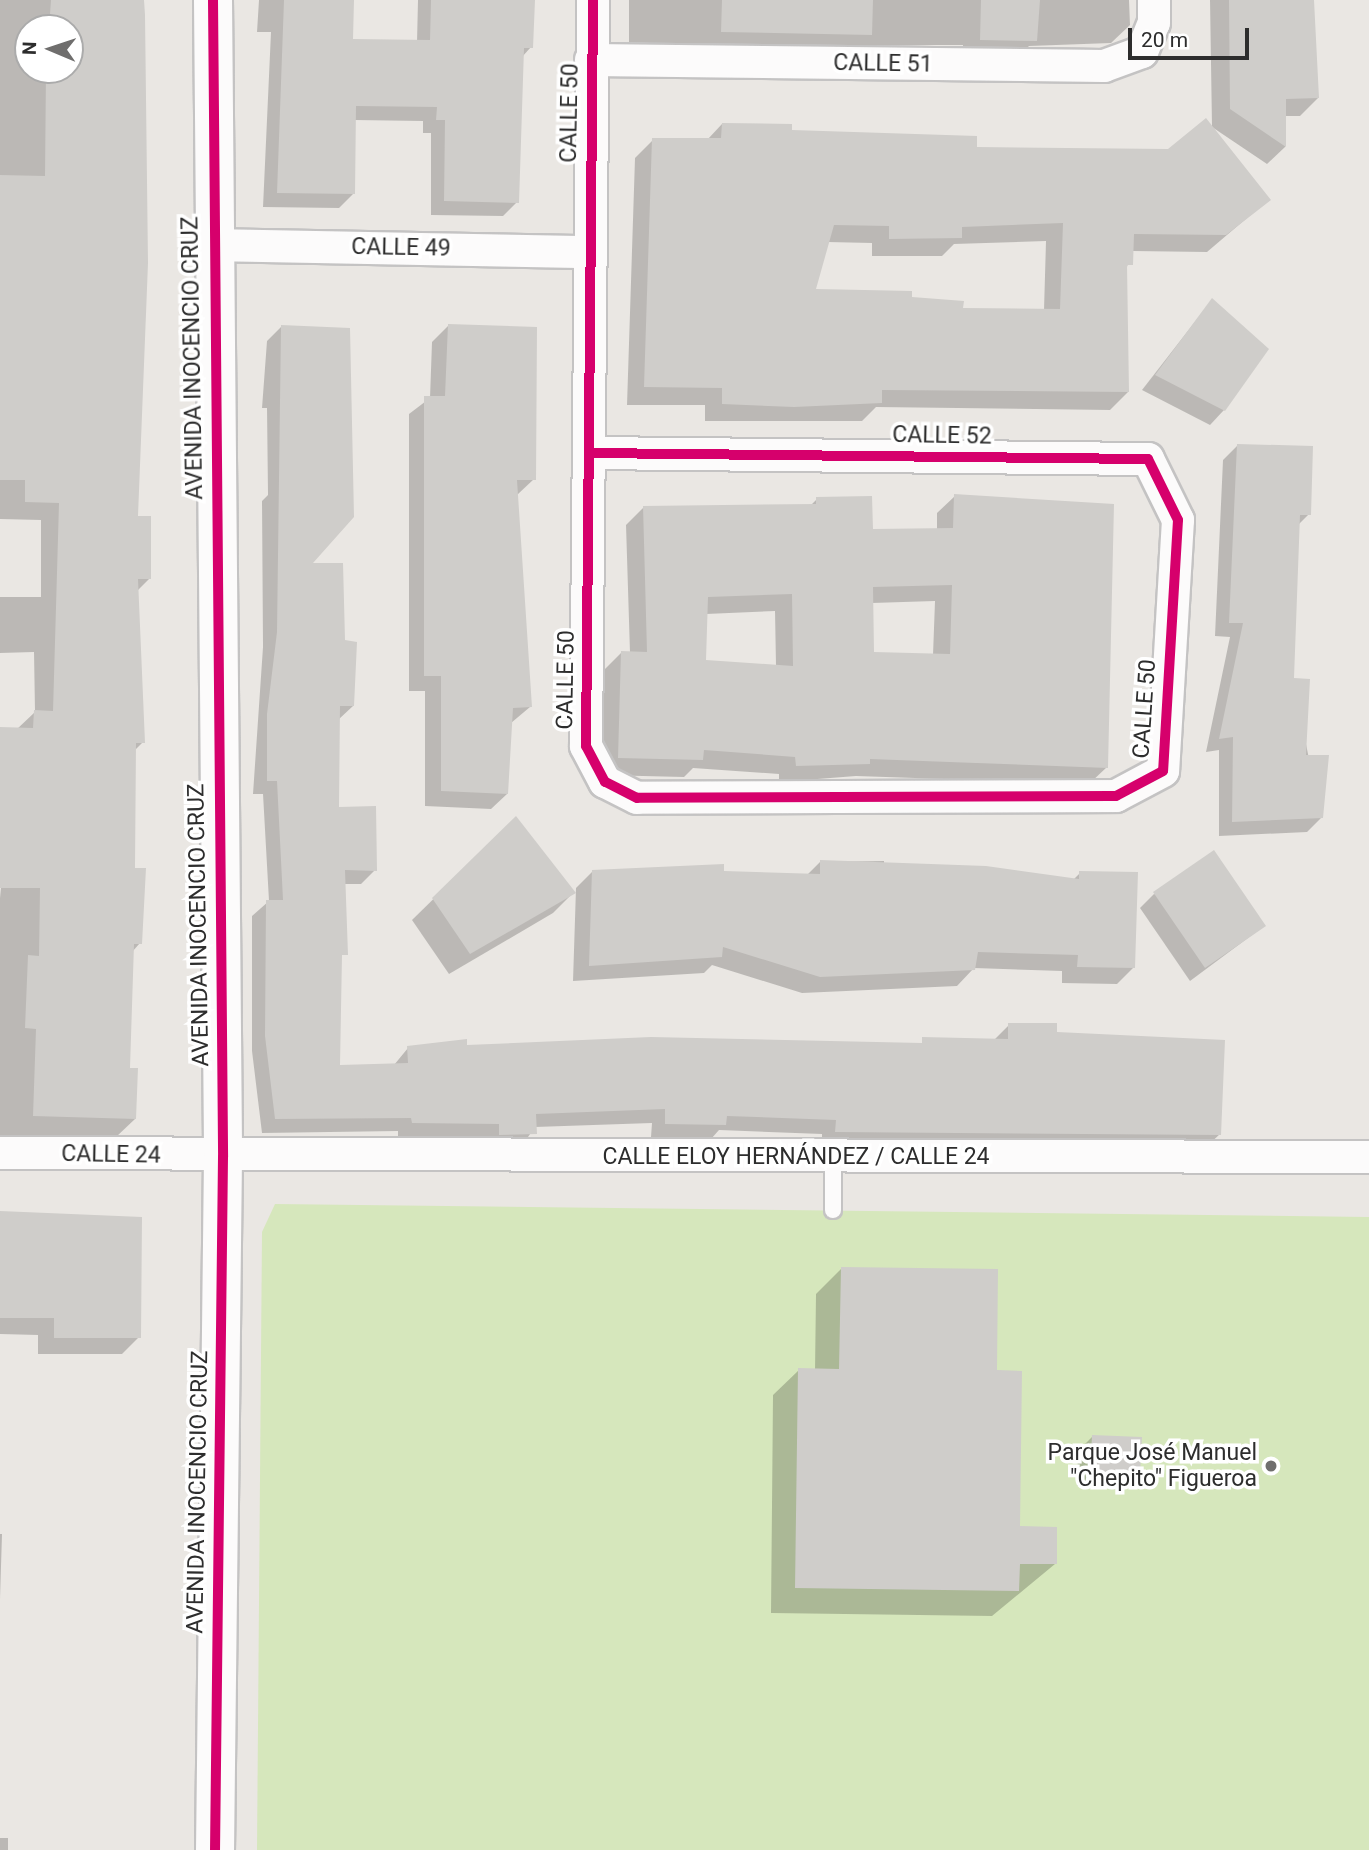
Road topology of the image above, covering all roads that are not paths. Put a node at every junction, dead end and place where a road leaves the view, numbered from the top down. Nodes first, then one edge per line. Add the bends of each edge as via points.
1 (213, 0) edge
2 (593, 0) edge
3 (1154, 12) edge
4 (591, 60) junction
5 (213, 245) junction
6 (589, 252) junction
7 (590, 453) junction
8 (1173, 597) joint
9 (0, 1153) edge
10 (223, 1157) junction
11 (833, 1157) junction
12 (1369, 1157) edge
13 (833, 1210) dead end
14 (215, 1850) edge

1 - 5 street, AVENIDA INOCENCIO CRUZ
2 - 4 street, CALLE 50
3 - 4 street, CALLE 51 via 1142,51 1104,66
4 - 6 street, CALLE 50
5 - 6 street, CALLE 49
5 - 10 street, AVENIDA INOCENCIO CRUZ
6 - 7 street, CALLE 50
7 - 8 street, CALLE 52 via 1148,459 1178,520
7 - 8 street, CALLE 50 via 586,746 605,782 637,798 1116,796 1163,771
9 - 10 street, CALLE 24
10 - 11 street, CALLE ELOY HERNÁNDEZ / CALLE 24
10 - 14 street, AVENIDA INOCENCIO CRUZ
11 - 12 street, CALLE ELOY HERNÁNDEZ / CALLE 24
11 - 13 lane

